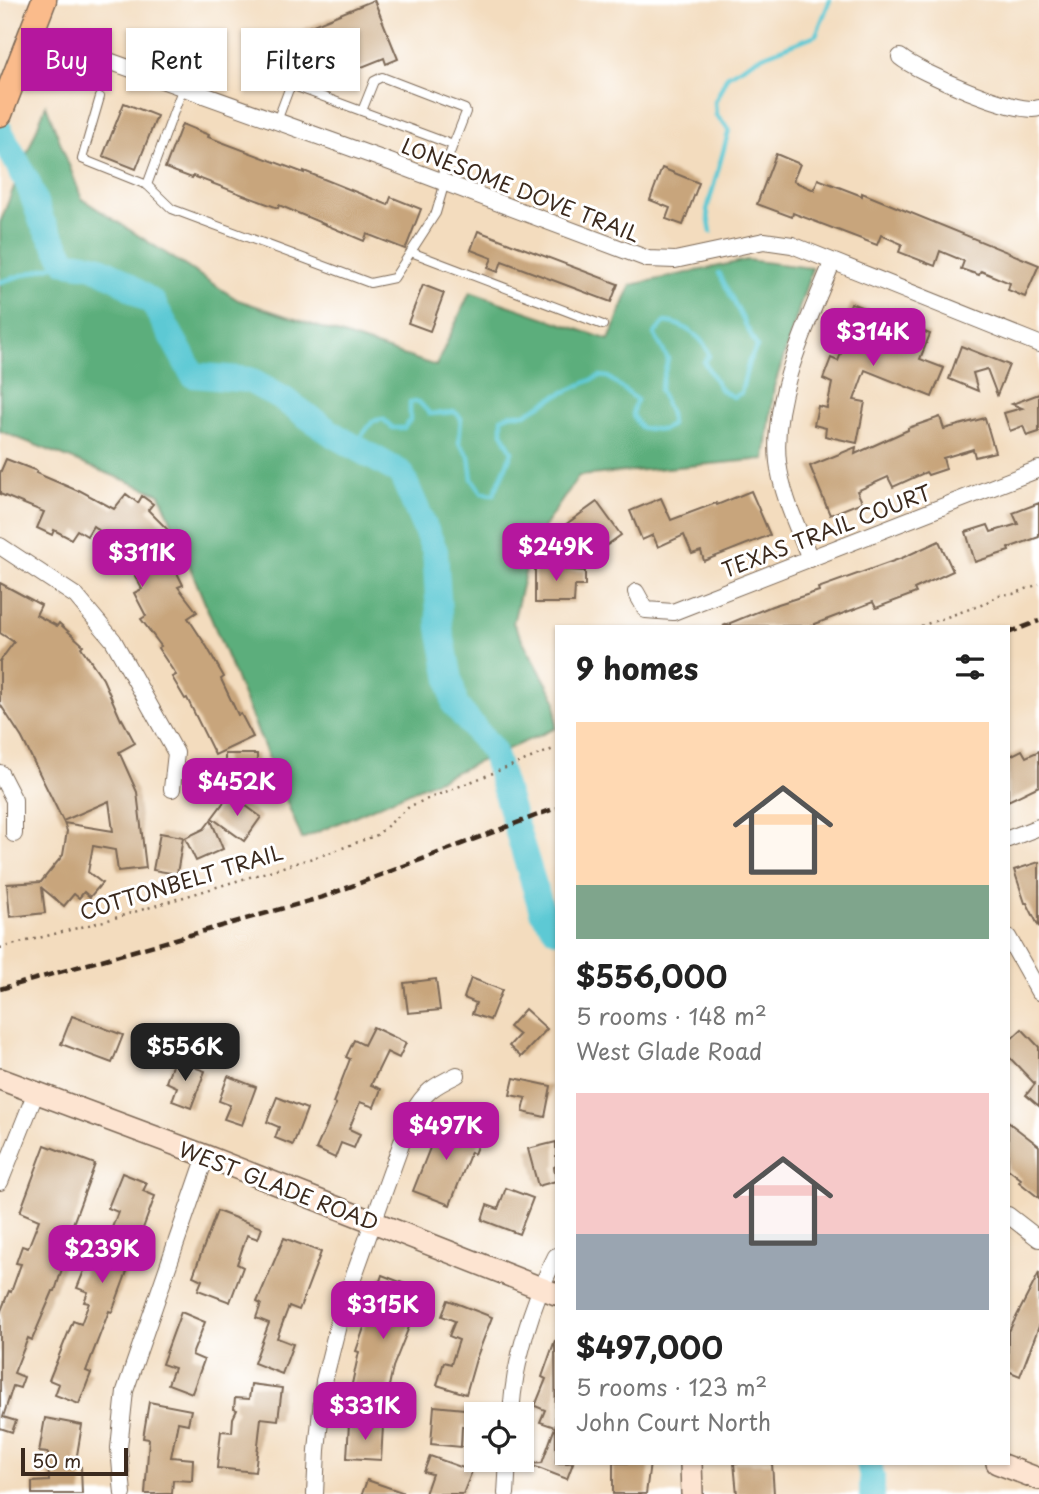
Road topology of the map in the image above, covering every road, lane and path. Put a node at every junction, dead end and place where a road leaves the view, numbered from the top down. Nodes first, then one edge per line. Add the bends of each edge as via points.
1 (44, 0) edge
2 (33, 28) edge
3 (900, 57) dead end
4 (21, 59) edge
5 (181, 91) edge
6 (194, 91) edge
7 (100, 97) dead end
8 (1037, 109) edge
9 (362, 111) junction
10 (0, 114) edge
11 (277, 121) junction
12 (453, 145) junction
13 (442, 181) junction
14 (146, 185) junction
15 (411, 252) junction
16 (832, 263) junction
17 (603, 325) dead end
18 (1039, 344) edge
19 (1039, 469) edge
20 (0, 546) edge
21 (810, 559) junction
22 (1039, 584) edge
23 (636, 592) dead end
24 (924, 625) edge
25 (555, 748) edge
26 (0, 773) edge
27 (172, 789) dead end
28 (1039, 827) edge
29 (14, 834) dead end
30 (1010, 838) edge
31 (1010, 941) edge
32 (0, 948) edge
33 (1039, 992) edge
34 (457, 1075) dead end
35 (0, 1079) edge
36 (36, 1092) junction
37 (206, 1156) junction
38 (0, 1182) edge
39 (1010, 1217) edge
40 (374, 1222) junction
41 (1039, 1239) edge
42 (555, 1260) edge
43 (549, 1291) edge
44 (512, 1402) edge
45 (691, 1465) edge
46 (1002, 1465) edge
47 (508, 1472) edge
48 (1039, 1479) edge
49 (123, 1494) edge
50 (315, 1494) edge
51 (506, 1494) edge
52 (692, 1494) edge

1 - 2 main road
3 - 8 street via 932,75 1016,108
4 - 10 main road
5 - 14 lane
6 - 11 street, LONESOME DOVE TRAIL
7 - 14 lane via 82,159
9 - 11 lane via 293,86
9 - 12 lane
9 - 12 lane via 374,81 382,77 465,108
11 - 13 street, LONESOME DOVE TRAIL
12 - 13 lane
13 - 15 lane via 436,214
13 - 16 street, LONESOME DOVE TRAIL via 648,259 675,260 764,241 792,245
14 - 15 lane via 172,209 370,282 394,278
15 - 17 lane
16 - 18 street, LONESOME DOVE TRAIL
16 - 21 street via 804,332 778,423 778,462 785,494
19 - 21 street, TEXAS TRAIL COURT
20 - 27 street via 76,596 113,640 176,753
21 - 23 street, TEXAS TRAIL COURT via 673,612 646,610
22 - 24 path via 1013,594 998,594 984,604
25 - 32 path, COTTONBELT TRAIL via 410,806 377,835 328,853
26 - 29 street via 14,800
28 - 30 street
31 - 33 street
34 - 40 street via 421,1097
35 - 36 main road, WEST GLADE ROAD
36 - 37 main road, WEST GLADE ROAD
36 - 38 street
37 - 40 main road, WEST GLADE ROAD
37 - 49 street via 125,1391 119,1448
39 - 41 street
40 - 43 main road, WEST GLADE ROAD
40 - 50 street via 342,1309 324,1381
42 - 43 street
43 - 44 street via 523,1344
45 - 52 main road
46 - 48 main road
47 - 51 street

